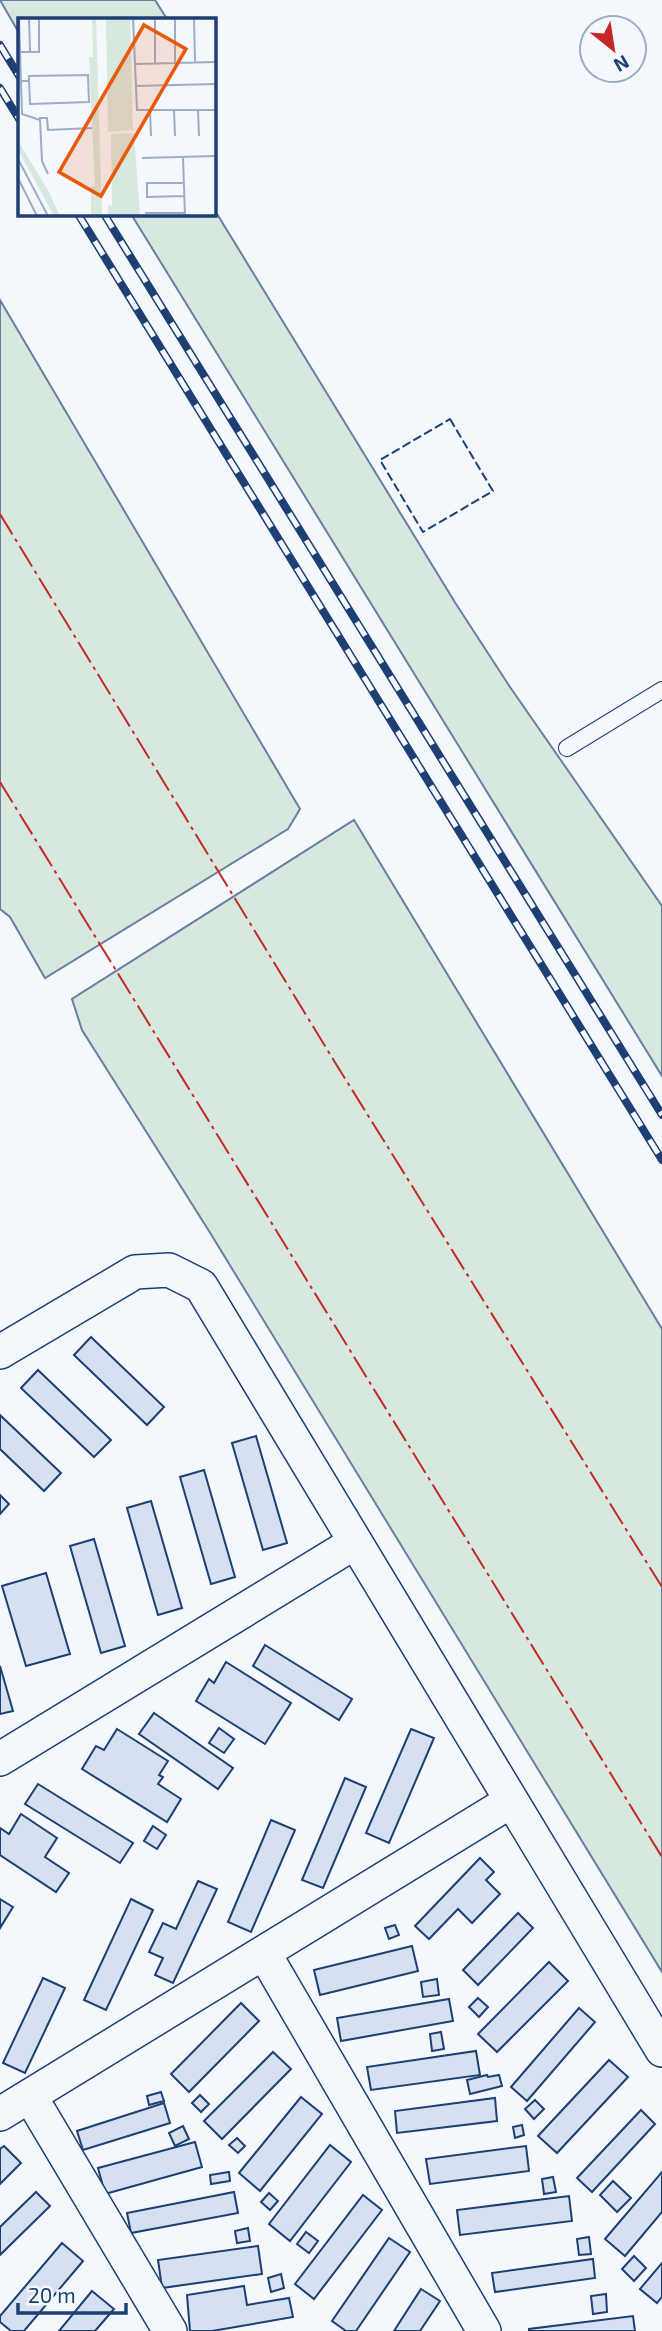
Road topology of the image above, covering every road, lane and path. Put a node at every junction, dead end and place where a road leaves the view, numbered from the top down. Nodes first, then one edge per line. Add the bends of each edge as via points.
1 (662, 690) edge
2 (568, 748) dead end
3 (0, 1352) edge
4 (354, 1543) junction
5 (0, 1759) edge
6 (511, 1801) junction
7 (264, 1952) junction
8 (662, 2050) edge
9 (30, 2096) junction
10 (0, 2114) edge
11 (170, 2331) edge
12 (484, 2331) edge

1 - 2 lane
3 - 4 street via 135,1272 169,1270 201,1286
4 - 5 street
4 - 6 street
6 - 7 street
6 - 8 street
7 - 9 street
7 - 12 street
9 - 10 street
9 - 11 street

